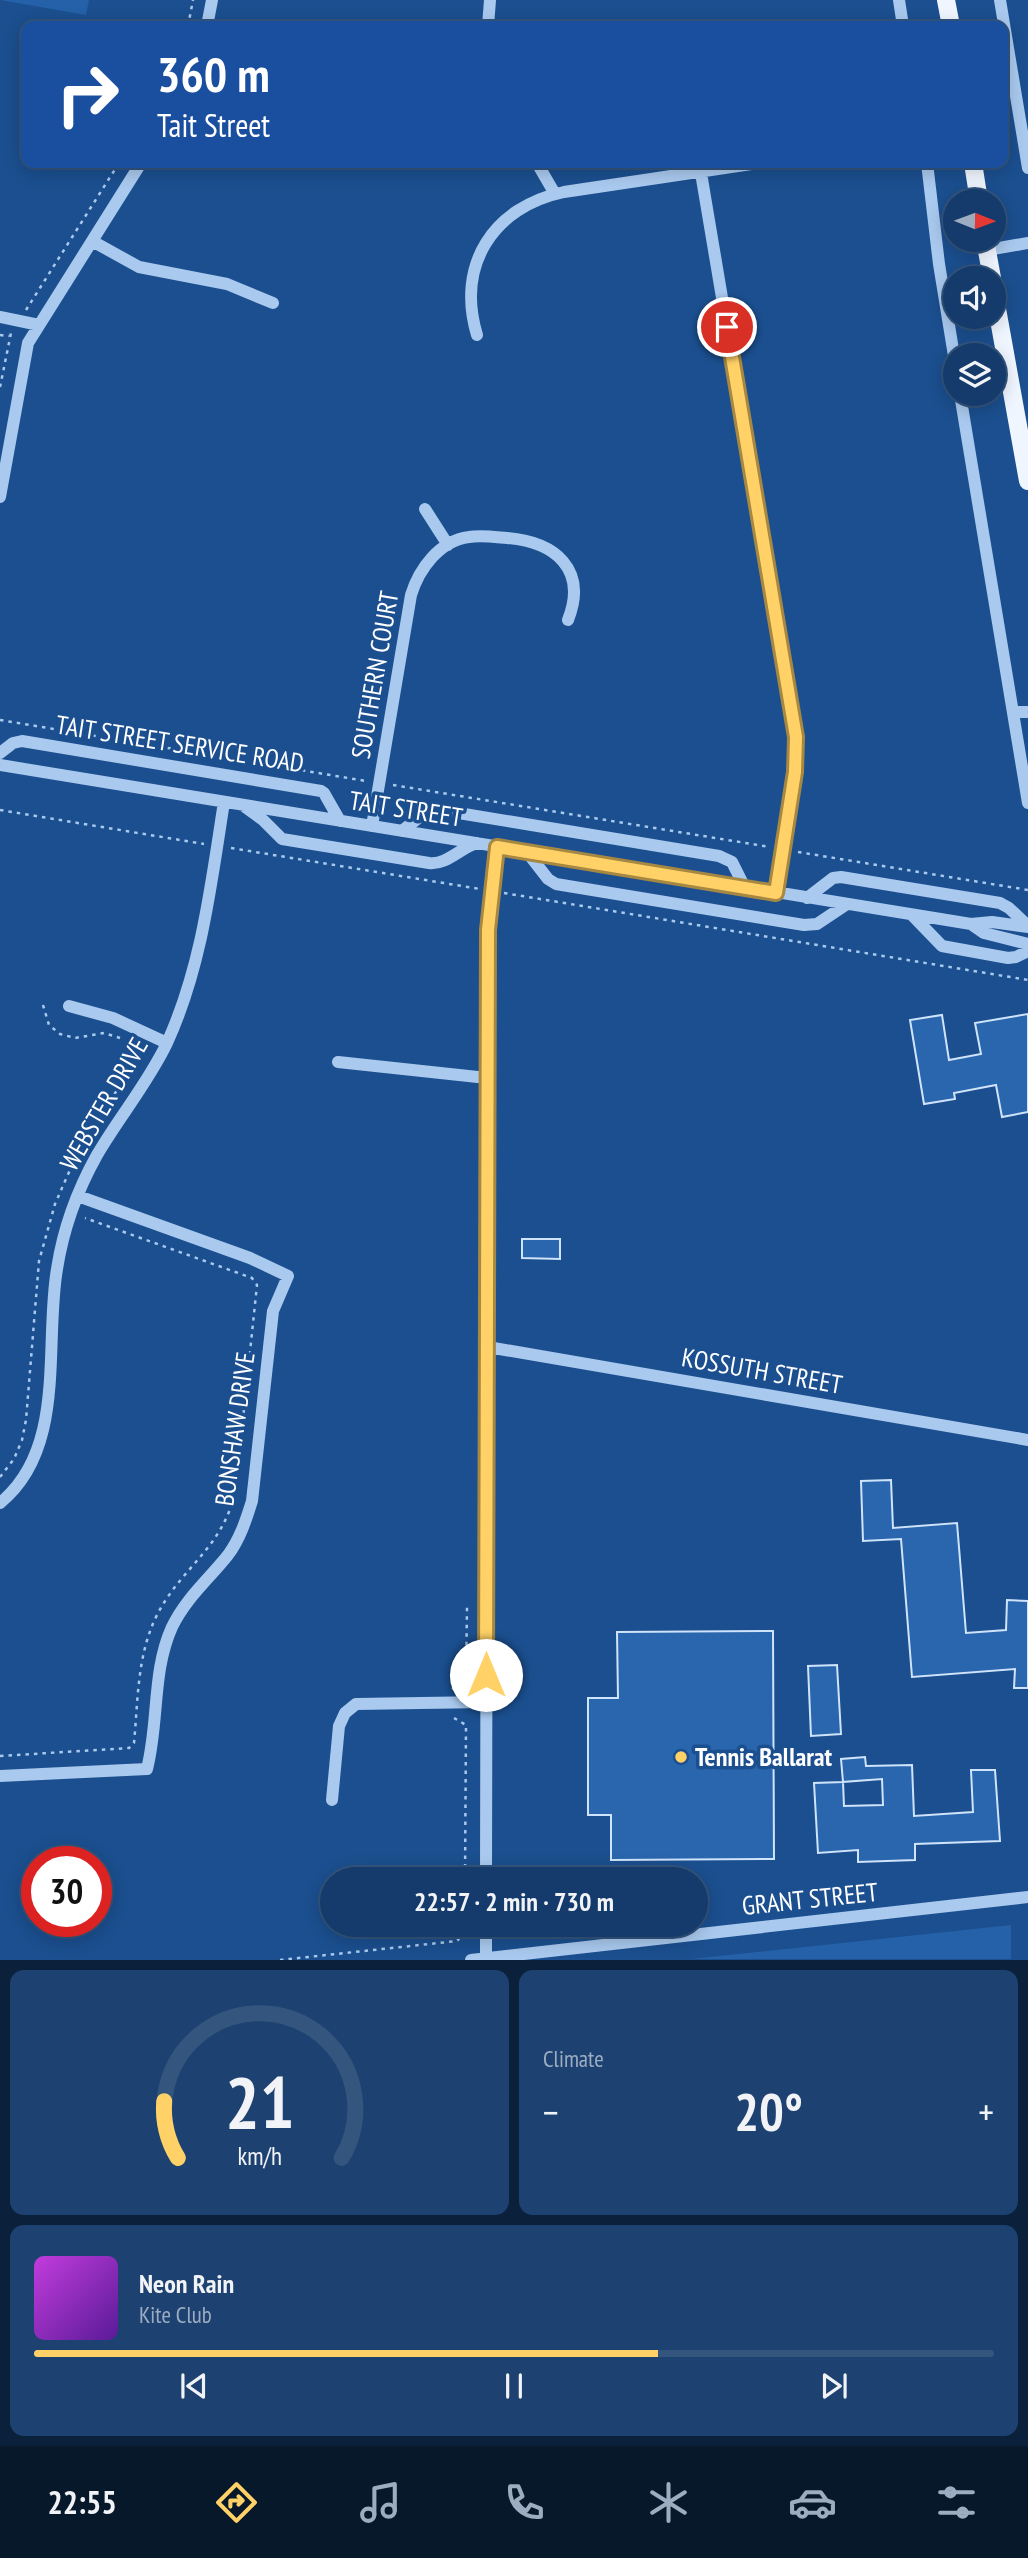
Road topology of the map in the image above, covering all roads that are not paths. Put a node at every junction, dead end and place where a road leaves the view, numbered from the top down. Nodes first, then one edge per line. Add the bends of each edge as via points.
1 (212, 0) edge
2 (490, 0) edge
3 (899, 0) edge
4 (946, 0) edge
5 (1000, 0) edge
6 (208, 21) edge
7 (488, 21) edge
8 (902, 21) edge
9 (950, 21) edge
10 (1004, 21) edge
11 (1008, 48) edge
12 (138, 168) edge
13 (540, 168) edge
14 (730, 168) edge
15 (928, 168) edge
16 (974, 168) edge
17 (1028, 168) edge
18 (701, 173) junction
19 (977, 189) edge
20 (555, 194) junction
21 (92, 241) junction
22 (1028, 243) edge
23 (1006, 244) edge
24 (273, 303) dead end
25 (0, 317) edge
26 (39, 325) junction
27 (1001, 329) edge
28 (477, 335) dead end
29 (952, 343) edge
30 (962, 406) edge
31 (1028, 481) edge
32 (0, 497) edge
33 (425, 509) dead end
34 (448, 545) junction
35 (568, 620) dead end
36 (1013, 712) junction
37 (1028, 712) edge
38 (0, 753) edge
39 (0, 765) edge
40 (224, 802) junction
41 (1028, 803) edge
42 (241, 804) junction
43 (340, 821) junction
44 (372, 826) junction
45 (402, 831) junction
46 (477, 844) junction
47 (497, 847) junction
48 (527, 852) junction
49 (745, 888) junction
50 (776, 893) junction
51 (807, 898) junction
52 (847, 904) junction
53 (911, 915) junction
54 (971, 924) junction
55 (1028, 926) edge
56 (1028, 944) edge
57 (1028, 951) edge
58 (69, 1006) dead end
59 (167, 1043) junction
60 (338, 1062) dead end
61 (487, 1078) junction
62 (78, 1196) junction
63 (488, 1347) junction
64 (1028, 1440) edge
65 (0, 1503) edge
66 (486, 1702) junction
67 (0, 1776) edge
68 (332, 1800) dead end
69 (486, 1867) edge
70 (1028, 1897) edge
71 (486, 1937) edge
72 (568, 1954) edge
73 (486, 1958) edge
74 (471, 1959) edge

1 - 6 street
2 - 7 street
3 - 8 street
4 - 9 main road
5 - 10 street
11 - 17 street
12 - 21 street
13 - 20 street
14 - 18 street
15 - 29 street
16 - 19 main road
18 - 20 street
18 - 50 street via 796,737
20 - 28 street via 513,215 482,248 471,290
21 - 24 street via 139,267 227,284
21 - 26 street
22 - 23 street
25 - 26 street
26 - 32 street via 24,354
27 - 31 main road
30 - 36 street
33 - 34 street
34 - 35 street, SOUTHERN COURT via 479,536 524,540 550,549 573,580
34 - 44 street, SOUTHERN COURT via 422,569 411,596
36 - 37 street
36 - 41 street
38 - 43 street, TAIT STREET SERVICE ROAD via 22,741 321,791
39 - 40 street, TAIT STREET
40 - 42 street, TAIT STREET
40 - 59 street, WEBSTER DRIVE via 194,971
42 - 43 street, TAIT STREET
42 - 46 street via 280,838 403,859 439,863
43 - 44 street, TAIT STREET
44 - 45 street, TAIT STREET
45 - 46 street, TAIT STREET
45 - 49 street via 434,809 722,857 732,862
46 - 47 street, TAIT STREET
47 - 48 street, TAIT STREET
47 - 61 street via 488,930
48 - 49 street, TAIT STREET
48 - 52 street via 556,884 807,926
49 - 50 street, TAIT STREET
50 - 51 street, TAIT STREET
51 - 52 street, TAIT STREET
51 - 55 street via 841,877 1000,903
52 - 53 street, TAIT STREET
53 - 54 street, TAIT STREET
53 - 57 street via 944,947 1008,958
54 - 55 street, TAIT STREET
54 - 56 street, TAIT STREET via 987,935
58 - 59 street via 113,1018
59 - 62 street, WEBSTER DRIVE via 98,1153
60 - 61 street
61 - 63 street
62 - 65 street, WEBSTER DRIVE via 55,1284 42,1436 22,1480
62 - 67 street, BONSHAW DRIVE via 288,1276 273,1311 252,1501 232,1549 194,1592 170,1632 161,1661 148,1769
63 - 64 street, KOSSUTH STREET
63 - 66 street
66 - 68 street via 362,1703 349,1709 339,1726
66 - 69 street
70 - 72 street, GRANT STREET
71 - 73 street
72 - 73 street, GRANT STREET
73 - 74 street, GRANT STREET

